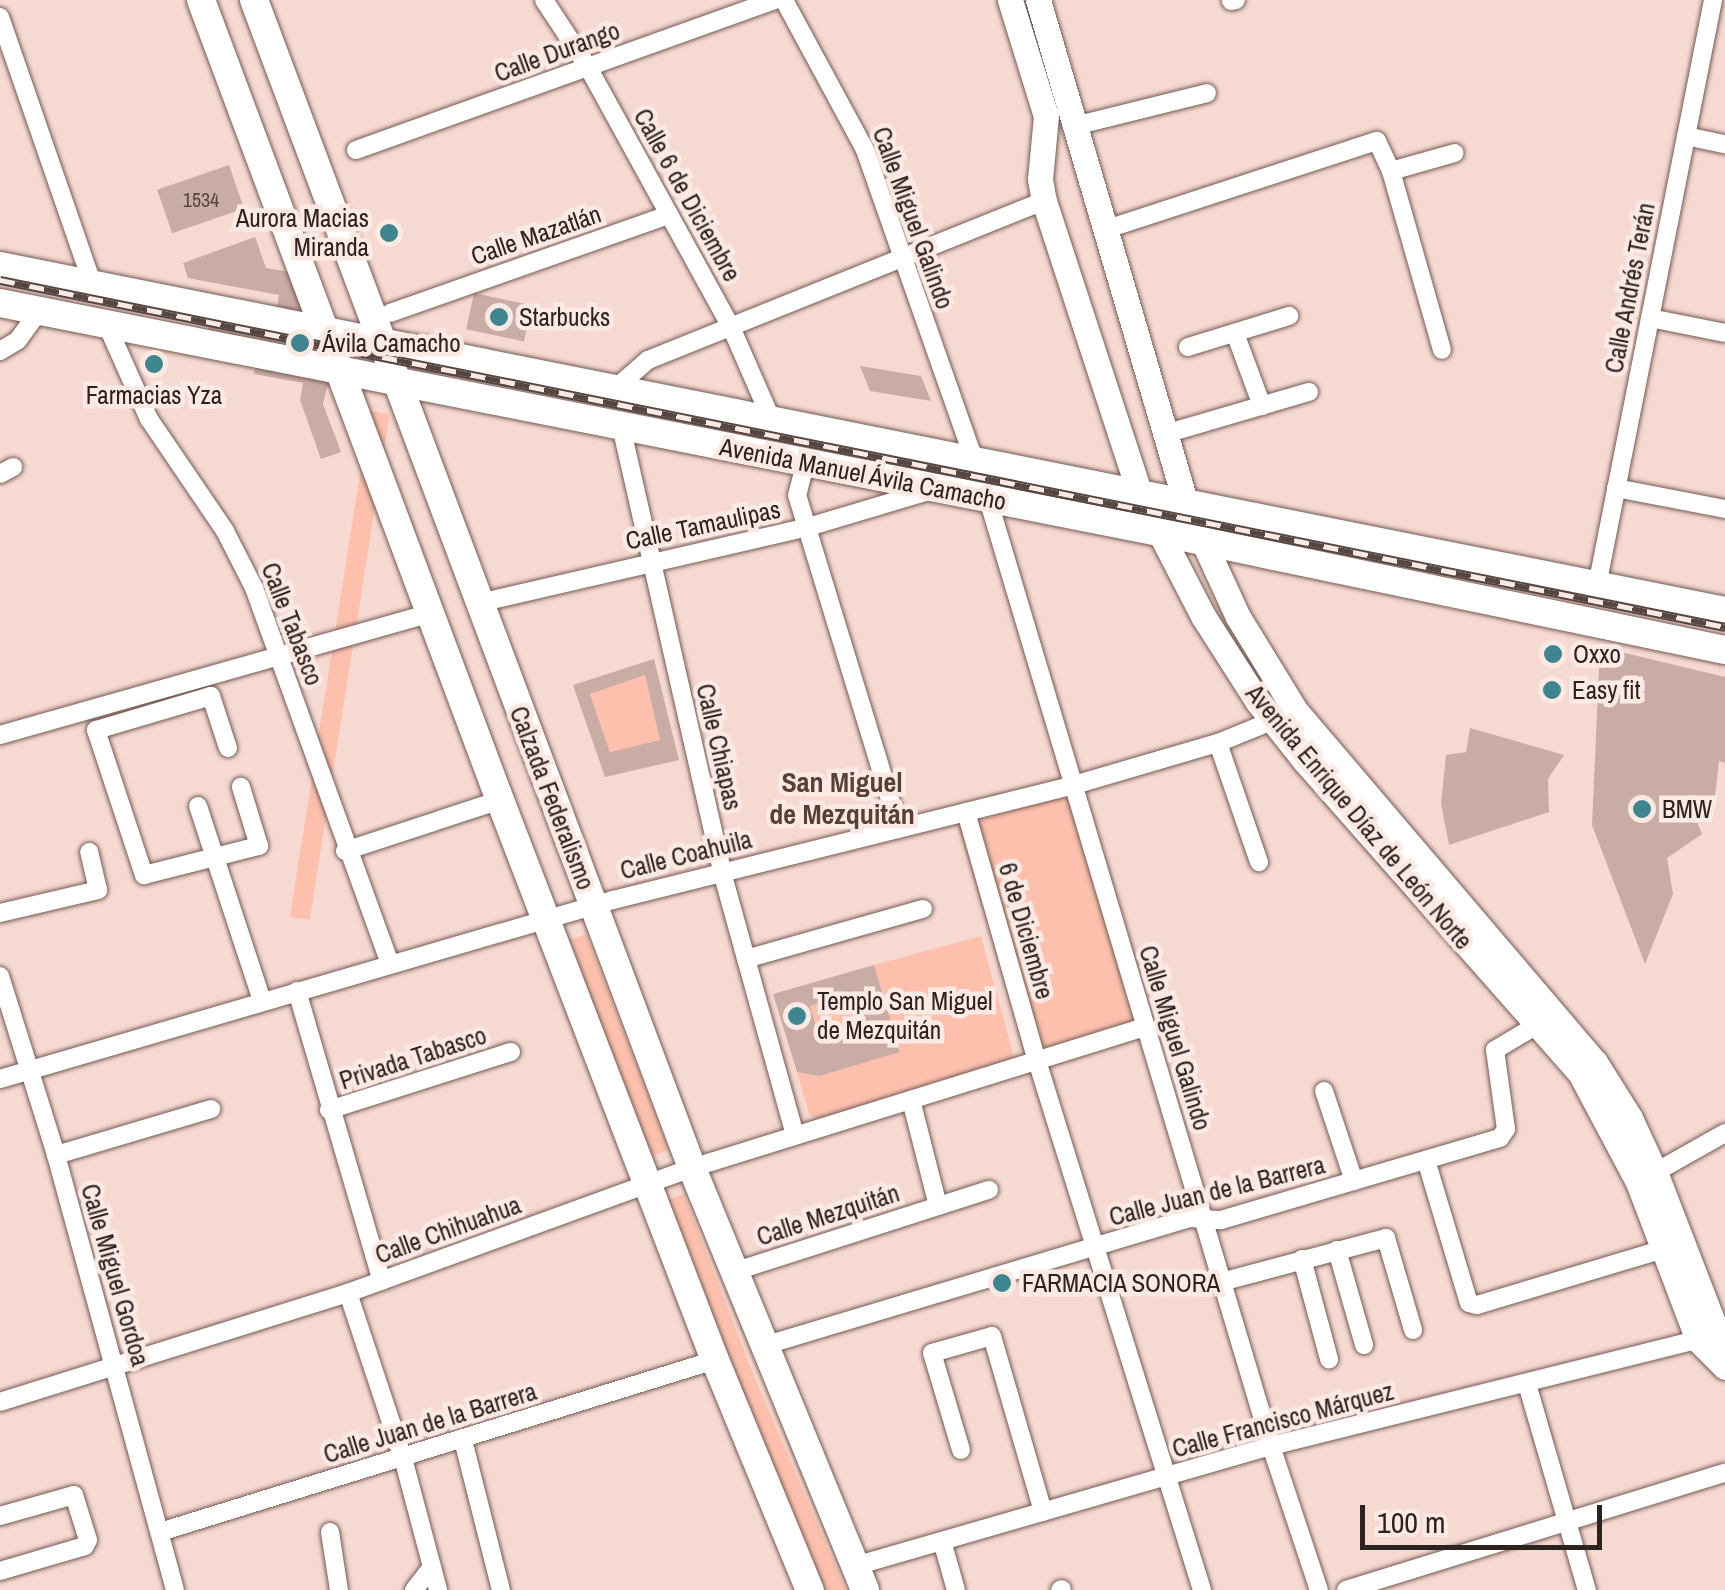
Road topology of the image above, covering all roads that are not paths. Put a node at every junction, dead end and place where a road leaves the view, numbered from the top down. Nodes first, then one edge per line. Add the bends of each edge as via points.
1 (202, 0) edge
2 (254, 0) edge
3 (544, 0) edge
4 (774, 0) edge
5 (784, 0) edge
6 (1010, 0) edge
7 (1038, 0) edge
8 (1712, 0) edge
9 (0, 16) edge
10 (588, 67) junction
11 (1208, 94) dead end
12 (1074, 126) junction
13 (1686, 136) junction
14 (1725, 144) edge
15 (356, 150) dead end
16 (1455, 153) dead end
17 (1391, 171) junction
18 (1044, 201) junction
19 (670, 215) junction
20 (1104, 230) junction
21 (902, 258) junction
22 (8, 268) edge
23 (93, 285) junction
24 (3, 303) edge
25 (39, 311) junction
26 (390, 313) dead end
27 (1289, 316) dead end
28 (1650, 318) junction
29 (106, 323) junction
30 (731, 327) junction
31 (326, 332) junction
32 (1725, 332) edge
33 (1235, 333) junction
34 (380, 342) junction
35 (1188, 347) dead end
36 (1442, 350) dead end
37 (0, 351) edge
38 (340, 371) junction
39 (396, 382) junction
40 (616, 387) junction
41 (1308, 392) dead end
42 (1262, 406) junction
43 (738, 414) junction
44 (772, 421) junction
45 (621, 426) junction
46 (1164, 434) junction
47 (734, 448) junction
48 (975, 462) junction
49 (805, 464) junction
50 (1616, 488) junction
51 (937, 489) junction
52 (1140, 494) junction
53 (988, 499) junction
54 (1186, 504) junction
55 (1725, 510) edge
56 (808, 528) junction
57 (1160, 532) junction
58 (1201, 542) junction
59 (652, 564) junction
60 (1596, 586) junction
61 (479, 603) junction
62 (1725, 611) edge
63 (431, 613) junction
64 (1725, 650) edge
65 (280, 655) junction
66 (1285, 716) junction
67 (0, 735) edge
68 (1218, 742) junction
69 (228, 748) dead end
70 (1074, 785) junction
71 (241, 787) dead end
72 (500, 800) junction
73 (198, 806) dead end
74 (966, 812) junction
75 (900, 828) junction
76 (346, 851) junction
77 (89, 852) dead end
78 (214, 858) junction
79 (1259, 862) dead end
80 (722, 872) junction
81 (593, 906) junction
82 (923, 908) dead end
83 (0, 913) edge
84 (546, 919) junction
85 (746, 959) junction
86 (390, 964) junction
87 (0, 976) edge
88 (297, 991) junction
89 (262, 1002) junction
90 (1146, 1027) junction
91 (1528, 1030) dead end
92 (511, 1052) dead end
93 (1038, 1064) junction
94 (31, 1068) junction
95 (0, 1079) edge
96 (1324, 1091) dead end
97 (910, 1100) junction
98 (211, 1110) dead end
99 (330, 1110) junction
100 (1725, 1133) edge
101 (795, 1135) junction
102 (56, 1155) junction
103 (1426, 1160) junction
104 (692, 1168) junction
105 (1647, 1177) junction
106 (1354, 1180) junction
107 (648, 1185) junction
108 (990, 1190) dead end
109 (938, 1206) junction
110 (1203, 1219) junction
111 (1672, 1246) junction
112 (1096, 1248) junction
113 (1337, 1250) junction
114 (1302, 1259) junction
115 (733, 1272) junction
116 (382, 1281) junction
117 (1222, 1282) junction
118 (348, 1292) junction
119 (1413, 1330) dead end
120 (1716, 1337) edge
121 (1364, 1345) dead end
122 (762, 1346) junction
123 (1329, 1358) dead end
124 (716, 1360) junction
125 (114, 1365) junction
126 (1725, 1367) edge
127 (1527, 1384) junction
128 (0, 1402) edge
129 (463, 1440) junction
130 (1271, 1446) junction
131 (961, 1450) dead end
132 (403, 1458) junction
133 (1725, 1473) edge
134 (1164, 1477) junction
135 (1043, 1512) junction
136 (0, 1516) edge
137 (1566, 1520) junction
138 (160, 1532) junction
139 (330, 1532) dead end
140 (942, 1542) junction
141 (432, 1567) junction
142 (0, 1571) edge
143 (860, 1578) edge
144 (175, 1590) edge
145 (339, 1590) edge
146 (414, 1590) edge
147 (438, 1590) edge
148 (501, 1590) edge
149 (810, 1590) edge
150 (956, 1590) edge
151 (1202, 1590) edge
152 (1319, 1590) edge
153 (1346, 1590) edge
154 (1587, 1590) edge

1 - 31 main road, Calzada Federalismo
2 - 34 main road, Calzada Federalismo
3 - 10 street, Calle 6 de Diciembre
4 - 10 street, Calle Durango
5 - 21 street, Calle Miguel Galindo via 865,150
6 - 18 main road, Avenida Enrique Díaz de León Norte via 1046,116
7 - 12 main road, Avenida Enrique Díaz de León Norte
8 - 13 street, Calle Andrés Terán
9 - 23 street
10 - 15 street, Calle Durango
10 - 19 street, Calle 6 de Diciembre
11 - 12 street
12 - 20 main road, Avenida Enrique Díaz de León Norte
13 - 14 street
13 - 28 street, Calle Andrés Terán
16 - 17 street
17 - 20 street via 1382,146 1372,140
17 - 36 street
18 - 21 street
18 - 52 main road, Avenida Enrique Díaz de León Norte
19 - 26 street, Calle Mazatlán
19 - 30 street, Calle 6 de Diciembre
20 - 46 main road, Avenida Enrique Díaz de León Norte
21 - 30 street
21 - 48 street, Calle Miguel Galindo
22 - 23 main road, Avenida Manuel Ávila Camacho
22 - 24 main road
23 - 31 main road, Avenida Manuel Ávila Camacho
24 - 25 main road, Avenida Manuel Ávila Camacho
25 - 29 main road, Avenida Manuel Ávila Camacho
25 - 37 street via 18,340
27 - 33 street
28 - 32 street
28 - 50 street, Calle Andrés Terán
29 - 38 main road, Avenida Manuel Ávila Camacho
29 - 65 street, Calle Tabasco via 150,419 238,555
30 - 40 street via 648,360
30 - 44 street, Calle 6 de Diciembre
31 - 34 main road, Avenida Manuel Ávila Camacho
31 - 38 main road, Calzada Federalismo
33 - 35 street
33 - 42 street
34 - 39 main road, Calzada Federalismo
34 - 40 main road, Avenida Manuel Ávila Camacho
38 - 39 main road, Avenida Manuel Ávila Camacho
38 - 63 main road, Calzada Federalismo
39 - 45 main road, Avenida Manuel Ávila Camacho
39 - 61 main road, Calzada Federalismo
40 - 43 main road, Avenida Manuel Ávila Camacho
41 - 42 street
42 - 46 street
43 - 44 main road, Avenida Manuel Ávila Camacho
43 - 47 main road
44 - 48 main road, Avenida Manuel Ávila Camacho
45 - 47 main road, Avenida Manuel Ávila Camacho
45 - 59 street, Calle Chiapas
46 - 54 main road, Avenida Enrique Díaz de León Norte
47 - 49 main road, Avenida Manuel Ávila Camacho
48 - 52 main road, Avenida Manuel Ávila Camacho
49 - 51 main road, Avenida Manuel Ávila Camacho
49 - 56 street via 797,495
50 - 55 street
50 - 60 street, Calle Andrés Terán
51 - 53 main road, Avenida Manuel Ávila Camacho
51 - 56 street, Calle Tamaulipas
52 - 54 main road, Avenida Manuel Ávila Camacho
52 - 57 main road, Avenida Enrique Díaz de León Norte
53 - 57 main road, Avenida Manuel Ávila Camacho
53 - 70 street, Calle Miguel Galindo
54 - 58 main road, Avenida Enrique Díaz de León Norte
54 - 60 main road, Avenida Manuel Ávila Camacho
56 - 59 street, Calle Tamaulipas
56 - 75 street
57 - 58 main road, Avenida Manuel Ávila Camacho
57 - 66 main road, Avenida Enrique Díaz de León Norte via 1203,616
58 - 64 main road, Avenida Manuel Ávila Camacho
58 - 66 main road, Avenida Enrique Díaz de León Norte
59 - 61 street, Calle Tamaulipas
59 - 80 street, Calle Chiapas
60 - 62 main road, Avenida Manuel Ávila Camacho
61 - 81 main road, Calzada Federalismo
63 - 65 street
63 - 72 main road, Calzada Federalismo
65 - 67 street
65 - 76 street, Calle Tabasco
66 - 68 street, Calle Coahuila
66 - 105 main road, Avenida Enrique Díaz de León Norte via 1580,1074
68 - 70 street, Calle Coahuila
68 - 79 street
69 - 78 street via 211,696 96,730 144,875
70 - 74 street, Calle Coahuila
70 - 90 street, Calle Miguel Galindo
71 - 78 street via 259,846
72 - 76 street
72 - 84 main road, Calzada Federalismo
73 - 78 street
74 - 75 street, Calle Coahuila
74 - 93 street, 6 de Diciembre
75 - 80 street, Calle Coahuila
76 - 86 street, Calle Tabasco
77 - 83 street via 98,890
78 - 89 street
80 - 81 street, Calle Coahuila
80 - 85 street, Calle Chiapas
81 - 84 street, Calle Coahuila
81 - 104 main road, Calzada Federalismo
82 - 85 street
84 - 86 street, Calle Coahuila
84 - 107 main road, Calzada Federalismo
85 - 101 street, Calle Chiapas
86 - 88 street, Calle Coahuila
87 - 94 street, Calle Miguel Gordoa
88 - 89 street, Calle Coahuila
88 - 99 street
89 - 94 street, Calle Coahuila
90 - 93 street, Calle Chihuahua
90 - 110 street, Calle Miguel Galindo
91 - 103 street, Calle Juan de la Barrera via 1495,1050 1504,1136
92 - 99 street, Privada Tabasco
93 - 97 street, Calle Chihuahua
93 - 112 street
94 - 95 street, Calle Coahuila
94 - 102 street, Calle Miguel Gordoa
96 - 106 street
97 - 101 street, Calle Chihuahua
97 - 109 street
98 - 102 street
99 - 116 street
100 - 105 street
101 - 104 street, Calle Chihuahua
102 - 125 street, Calle Miguel Gordoa
103 - 106 street, Calle Juan de la Barrera
103 - 111 street via 1469,1302 1476,1305
104 - 107 street, Calle Chihuahua
104 - 115 main road, Calzada Federalismo
105 - 111 main road, Avenida Enrique Díaz de León Norte
106 - 110 street, Calle Juan de la Barrera via 1220,1220
107 - 116 street, Calle Chihuahua
107 - 124 main road, Calzada Federalismo
108 - 109 street, Calle Mezquitán
109 - 115 street, Calle Mezquitán
110 - 112 street, Calle Juan de la Barrera
110 - 117 street, Calle Miguel Galindo
111 - 120 main road, Avenida Enrique Díaz de León Norte
112 - 122 street, Calle Juan de la Barrera
112 - 134 street
113 - 114 street
113 - 119 street via 1386,1238
113 - 121 street
114 - 117 street
114 - 123 street
115 - 122 main road, Calzada Federalismo
116 - 118 street, Calle Chihuahua
117 - 130 street, Calle Miguel Galindo
118 - 125 street, Calle Chihuahua
118 - 132 street
120 - 126 main road, Avenida Enrique Díaz de León Norte
120 - 127 street, Calle Francisco Márquez
122 - 143 main road, Calzada Federalismo
124 - 129 street, Calle Juan de la Barrera
124 - 149 main road, Calzada Federalismo
125 - 128 street, Calle Chihuahua
125 - 138 street, Calle Miguel Gordoa
127 - 130 street, Calle Francisco Márquez
127 - 137 street
129 - 132 street, Calle Juan de la Barrera
129 - 148 street
130 - 134 street, Calle Francisco Márquez
130 - 152 street, Calle Miguel Galindo
131 - 135 street via 932,1353 992,1336
132 - 138 street, Calle Juan de la Barrera
132 - 141 street
133 - 137 street
134 - 135 street, Calle Francisco Márquez
134 - 151 street
135 - 140 street, Calle Francisco Márquez
136 - 142 street via 74,1495 88,1544
137 - 153 street
137 - 154 street
138 - 144 street, Calle Miguel Gordoa
139 - 145 street
140 - 143 street, Calle Francisco Márquez
140 - 150 street
141 - 146 street
141 - 147 street

